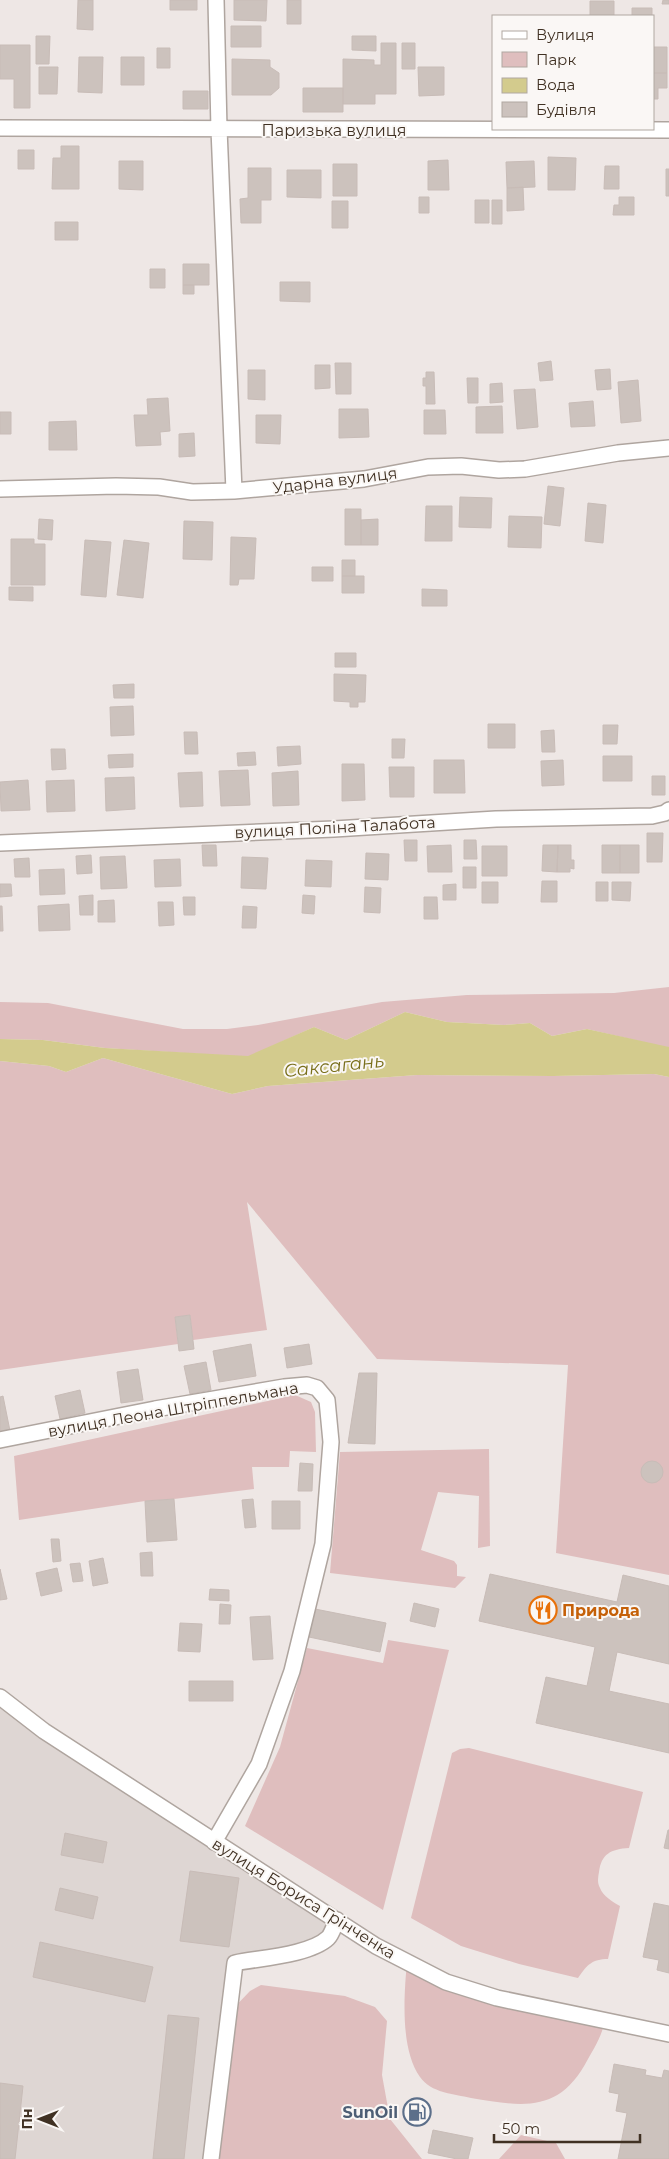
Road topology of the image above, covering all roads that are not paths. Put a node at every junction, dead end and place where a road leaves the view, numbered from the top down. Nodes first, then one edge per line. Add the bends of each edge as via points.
1 (216, 0) edge
2 (0, 128) edge
3 (219, 130) junction
4 (669, 130) edge
5 (669, 448) edge
6 (0, 489) edge
7 (234, 491) junction
8 (669, 810) edge
9 (0, 843) edge
10 (0, 1440) edge
11 (0, 1697) edge
12 (214, 1842) junction
13 (337, 1920) junction
14 (669, 2034) edge
15 (211, 2159) edge

1 - 3 street
2 - 3 street, Паризька вулиця
3 - 4 street, Паризька вулиця
3 - 7 street
5 - 7 street, Ударна вулиця via 525,469 428,467 364,479
6 - 7 street, Ударна вулиця via 116,486 192,492
8 - 9 street, вулиця Поліна Талабота via 652,816 496,819
10 - 12 street, вулиця Леона Штріппельмана via 284,1386 308,1385 317,1388 327,1400 331,1442 323,1544 292,1671 259,1764
11 - 12 street, вулиця Бориса Грінченка via 44,1731
12 - 13 street, вулиця Бориса Грінченка
13 - 14 street, вулиця Бориса Грінченка via 376,1946 446,1982 498,1998
13 - 15 street via 330,1937 319,1944 235,1963

